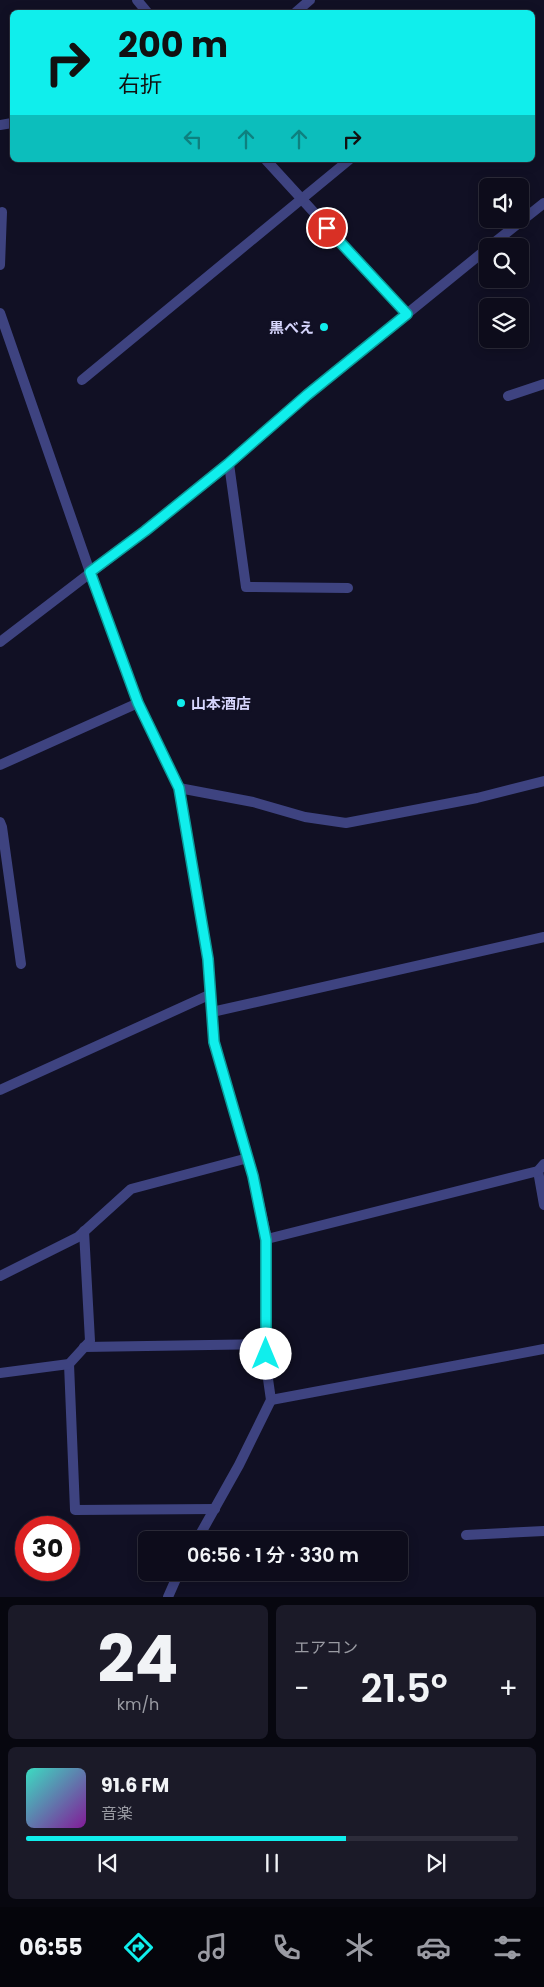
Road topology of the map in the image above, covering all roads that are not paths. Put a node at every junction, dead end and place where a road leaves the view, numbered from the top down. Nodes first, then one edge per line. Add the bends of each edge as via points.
1 (137, 0) edge
2 (310, 0) edge
3 (145, 10) edge
4 (298, 10) edge
5 (268, 162) edge
6 (346, 162) edge
7 (301, 200) junction
8 (544, 203) edge
9 (2, 212) dead end
10 (500, 238) edge
11 (479, 255) edge
12 (0, 265) edge
13 (0, 313) edge
14 (407, 314) junction
15 (82, 380) dead end
16 (544, 384) edge
17 (508, 396) dead end
18 (228, 464) junction
19 (90, 572) junction
20 (348, 588) dead end
21 (0, 642) edge
22 (138, 703) junction
23 (0, 765) edge
24 (544, 781) edge
25 (179, 788) junction
26 (0, 822) edge
27 (544, 937) edge
28 (21, 964) dead end
29 (212, 994) junction
30 (212, 1012) junction
31 (0, 1090) edge
32 (248, 1158) junction
33 (541, 1167) edge
34 (544, 1205) edge
35 (84, 1231) junction
36 (266, 1240) junction
37 (0, 1276) edge
38 (266, 1344) junction
39 (84, 1347) junction
40 (544, 1349) edge
41 (69, 1364) junction
42 (0, 1373) edge
43 (271, 1400) junction
44 (215, 1509) junction
45 (202, 1531) edge
46 (544, 1531) edge
47 (466, 1535) dead end
48 (175, 1581) edge
49 (168, 1597) edge

1 - 3 street
2 - 4 street
5 - 7 street
6 - 7 street
7 - 14 street
7 - 15 street
8 - 10 street
9 - 12 street
11 - 14 street
13 - 19 street
14 - 18 street
16 - 17 street
18 - 19 street
18 - 20 street via 246,587
19 - 21 street
19 - 22 street
22 - 23 street
22 - 25 street
24 - 25 street via 477,798 346,823
25 - 29 street
26 - 28 street
27 - 30 street
29 - 30 street
29 - 31 street
30 - 32 street via 214,1042
32 - 35 street via 131,1189
32 - 36 street
33 - 34 street
33 - 36 street
35 - 37 street
35 - 39 street via 90,1341
36 - 38 street
38 - 39 street
38 - 43 street
39 - 41 street
40 - 43 street
41 - 42 street
41 - 44 street via 75,1510
43 - 44 street
44 - 45 street
46 - 47 street
48 - 49 street

